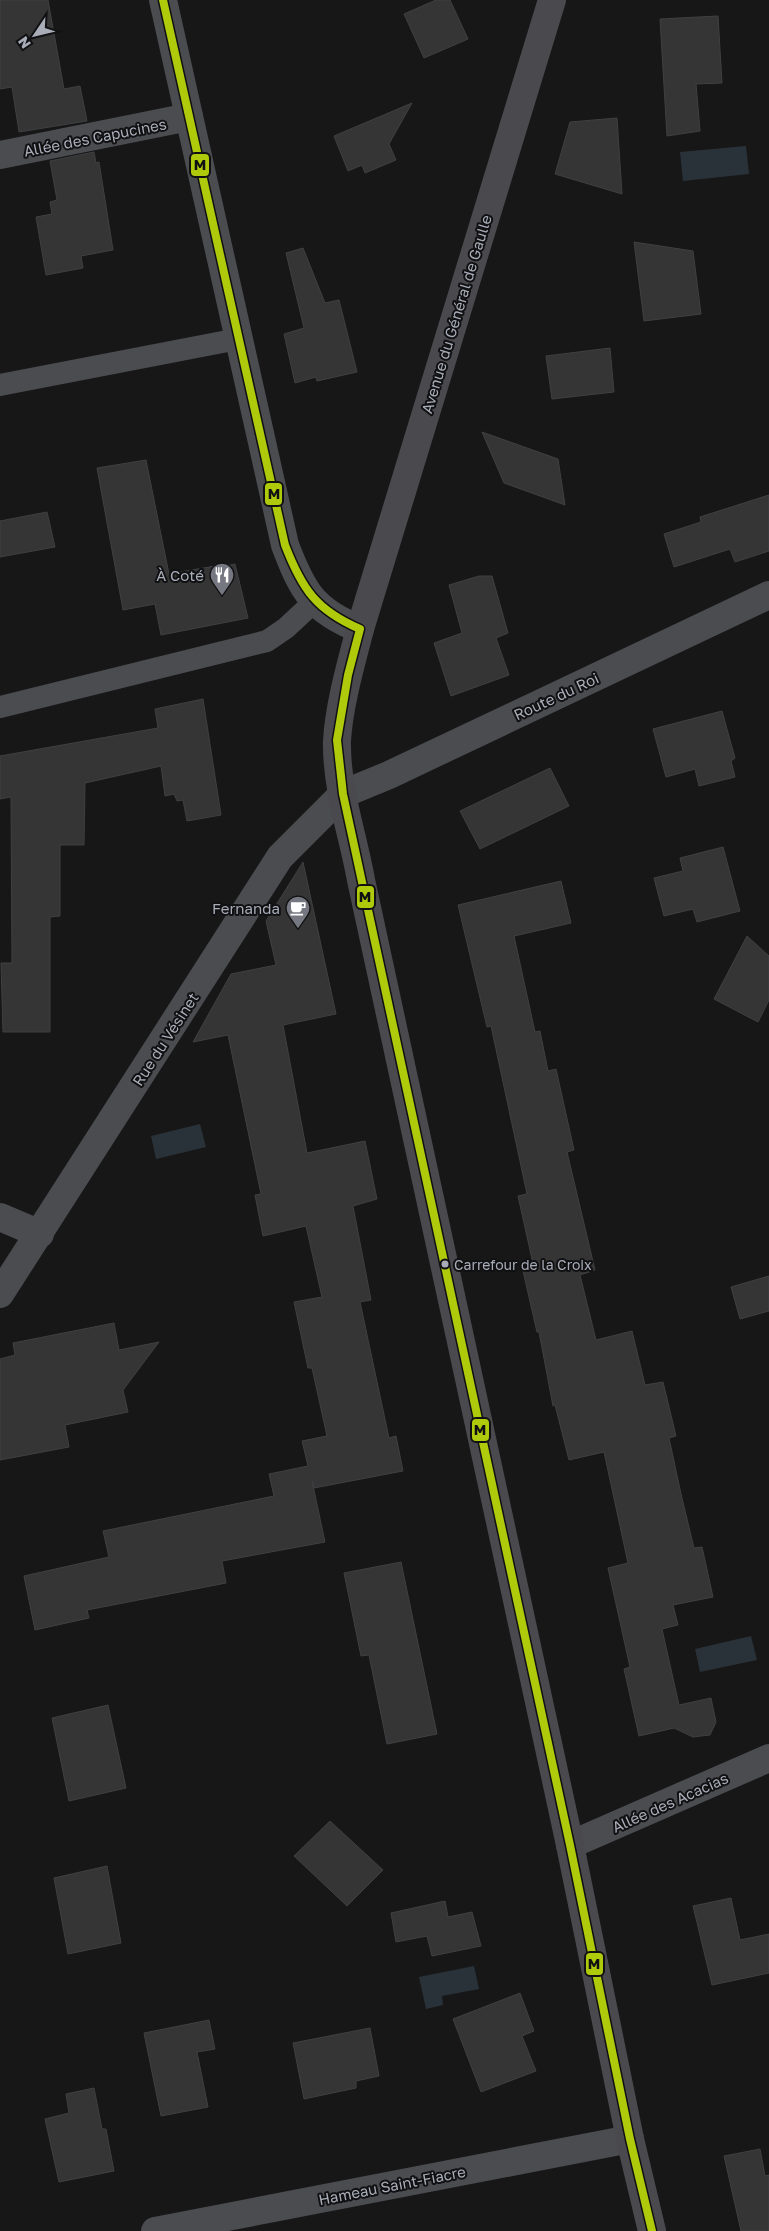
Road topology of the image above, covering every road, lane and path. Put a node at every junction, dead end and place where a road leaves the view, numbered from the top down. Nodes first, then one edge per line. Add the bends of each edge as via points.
1 (163, 0) edge
2 (552, 0) edge
3 (189, 118) junction
4 (0, 155) edge
5 (238, 339) junction
6 (0, 384) edge
7 (769, 595) edge
8 (315, 602) junction
9 (360, 628) junction
10 (0, 707) edge
11 (343, 794) junction
12 (0, 1217) edge
13 (40, 1234) junction
14 (0, 1294) edge
15 (769, 1758) edge
16 (570, 1845) junction
17 (630, 2139) junction
18 (155, 2231) edge
19 (652, 2231) edge

1 - 3 street
2 - 9 main road, Avenue du Général de Gaulle
3 - 4 street, Allée des Capucines
3 - 5 street
5 - 6 lane
5 - 8 street via 285,545 298,579
7 - 11 street, Route du Roi
8 - 9 street via 335,619
8 - 10 lane via 286,628 260,644
9 - 11 main road, Avenue du Général de Gaulle via 337,740
11 - 13 street, Rue du Vésinet via 280,857
11 - 16 main road, Avenue du Général de Gaulle
12 - 13 street
13 - 14 street, Rue du Vésinet
15 - 16 street, Allée des Acacias
16 - 17 main road, Avenue du Général de Gaulle
17 - 18 street, Hameau Saint-Fiacre
17 - 19 main road, Avenue du Général de Gaulle

